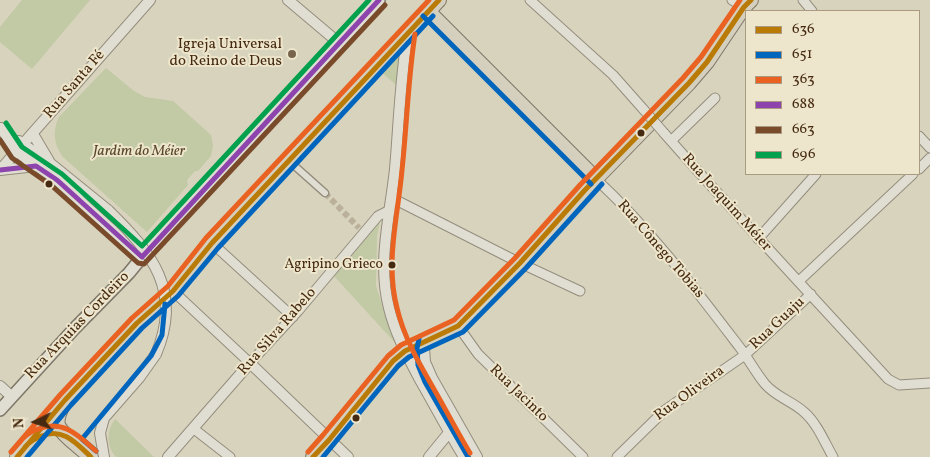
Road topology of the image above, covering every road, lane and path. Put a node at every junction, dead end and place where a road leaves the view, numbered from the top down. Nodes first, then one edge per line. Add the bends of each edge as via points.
1 (150, 0) edge
2 (288, 0) edge
3 (379, 0) edge
4 (439, 0) edge
5 (530, 0) edge
6 (802, 0) edge
7 (743, 2) edge
8 (811, 10) edge
9 (428, 12) junction
10 (408, 33) junction
11 (339, 43) junction
12 (715, 98) dead end
13 (1, 128) edge
14 (33, 134) junction
15 (920, 137) edge
16 (671, 141) junction
17 (20, 148) junction
18 (930, 148) edge
19 (930, 158) edge
20 (288, 160) junction
21 (51, 164) junction
22 (36, 166) junction
23 (920, 168) edge
24 (0, 170) edge
25 (815, 175) edge
26 (912, 175) edge
27 (596, 179) junction
28 (325, 193) tunnel mouth
29 (392, 198) junction
30 (390, 210) junction
31 (758, 239) junction
32 (212, 243) junction
33 (142, 257) junction
34 (520, 263) junction
35 (799, 281) junction
36 (173, 291) junction
37 (580, 291) dead end
38 (811, 294) junction
39 (292, 317) junction
40 (458, 326) junction
41 (426, 341) junction
42 (405, 351) junction
43 (745, 355) junction
44 (250, 363) junction
45 (930, 383) edge
46 (0, 386) edge
47 (12, 396) junction
48 (65, 400) junction
49 (0, 410) edge
50 (457, 422) junction
51 (194, 428) junction
52 (449, 432) junction
53 (63, 433) junction
54 (100, 436) junction
55 (329, 440) junction
56 (29, 442) junction
57 (17, 457) edge
58 (91, 457) edge
59 (104, 457) edge
60 (111, 457) edge
61 (168, 457) edge
62 (230, 457) edge
63 (313, 457) edge
64 (348, 457) edge
65 (429, 457) edge
66 (464, 457) edge
67 (478, 457) edge
68 (584, 457) edge
69 (617, 457) edge
70 (833, 457) edge

1 - 14 street, Rua Santa Fé
2 - 11 street
3 - 11 main road, Rua Arquias Cordeiro
4 - 9 main road
5 - 16 street, Rua Joaquim Méier, bridge via 613,75
6 - 8 street
7 - 27 main road via 707,62
9 - 10 main road
9 - 27 main road, Rua Cônego Tobias
10 - 20 main road
10 - 29 street
11 - 33 main road, Rua Arquias Cordeiro
12 - 16 street
13 - 17 street
14 - 17 street, Rua Santa Fé
14 - 21 street
15 - 18 street
16 - 31 street, Rua Joaquim Méier
17 - 21 street
17 - 22 street
17 - 24 street, Rua Santa Fé
19 - 23 street
20 - 28 street
20 - 32 main road
21 - 54 street, bridge via 108,211 145,249 165,292 166,311 156,354 108,411
22 - 24 street
22 - 33 street via 57,180
25 - 31 street
26 - 35 street
27 - 34 main road
27 - 43 street, Rua Cônego Tobias via 675,263
29 - 30 street
29 - 34 street
30 - 39 street, Rua Silva Rabelo via 361,230
30 - 42 street via 383,279 395,330
31 - 35 street, Rua Joaquim Méier
32 - 36 main road
32 - 39 street
33 - 47 main road, Rua Arquias Cordeiro
34 - 37 street
34 - 40 main road
35 - 38 street, Rua Joaquim Méier
36 - 44 street
36 - 48 main road via 137,323
38 - 43 street, Rua Guaju
38 - 45 street, Rua Joaquim Méier via 888,379 899,384
39 - 44 street, Rua Silva Rabelo
40 - 41 main road
40 - 68 street, Rua Jacinto via 478,354
41 - 42 main road
41 - 50 street via 425,362
42 - 52 street
42 - 55 main road via 393,361
43 - 69 street, Rua Oliveira via 665,410
43 - 70 street, Rua Cônego Tobias via 773,392 811,420
44 - 51 street, Rua Silva Rabelo
44 - 55 street
46 - 47 street
47 - 49 main road, Rua Arquias Cordeiro
48 - 53 main road via 58,417
48 - 56 main road
50 - 52 street
50 - 67 street
51 - 61 street, Rua Silva Rabelo
51 - 62 street
52 - 65 street
52 - 66 street
53 - 56 main road via 48,432
53 - 58 main road
54 - 59 street
54 - 60 street
55 - 63 main road
55 - 64 street
56 - 57 main road

